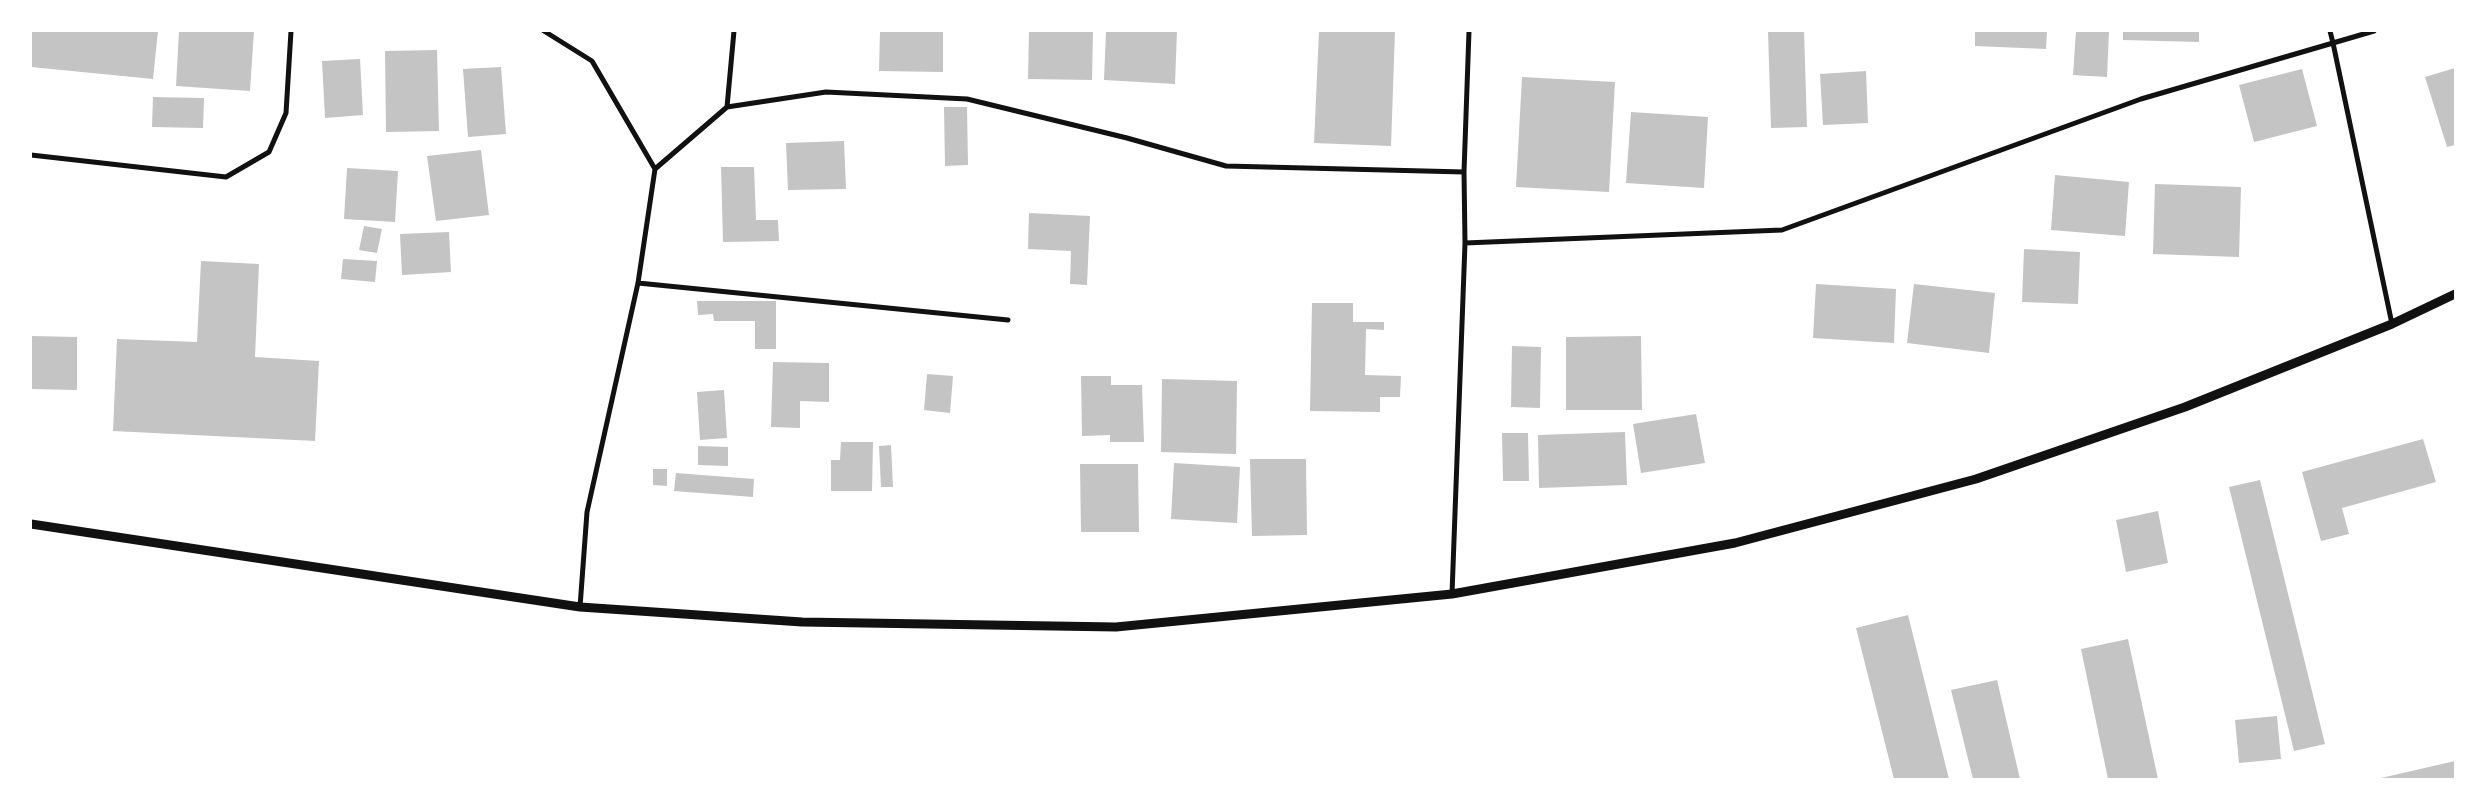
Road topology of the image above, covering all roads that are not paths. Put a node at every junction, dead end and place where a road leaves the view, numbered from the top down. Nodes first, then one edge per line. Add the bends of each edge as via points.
1 (291, 31) edge
2 (544, 31) edge
3 (734, 31) edge
4 (1469, 31) edge
5 (2330, 31) edge
6 (2374, 31) edge
7 (2332, 44) junction
8 (727, 107) junction
9 (31, 155) edge
10 (655, 169) junction
11 (1464, 172) junction
12 (1465, 243) junction
13 (638, 283) junction
14 (2455, 294) edge
15 (1008, 320) dead end
16 (2392, 324) junction
17 (31, 524) edge
18 (1452, 594) junction
19 (580, 607) junction

1 - 9 street via 286,113 269,152 226,177
2 - 10 street via 592,62
3 - 8 street
4 - 11 street
5 - 7 street
6 - 7 street
7 - 12 street via 2140,99 1782,230
7 - 16 street
8 - 10 street
8 - 11 street via 826,92 968,99 1226,166
10 - 13 street
11 - 12 street
12 - 18 street
13 - 15 street
13 - 19 street via 587,512
14 - 16 street
16 - 18 street via 2185,406 1976,479 1735,543
17 - 19 street
18 - 19 street via 1116,627 802,622

